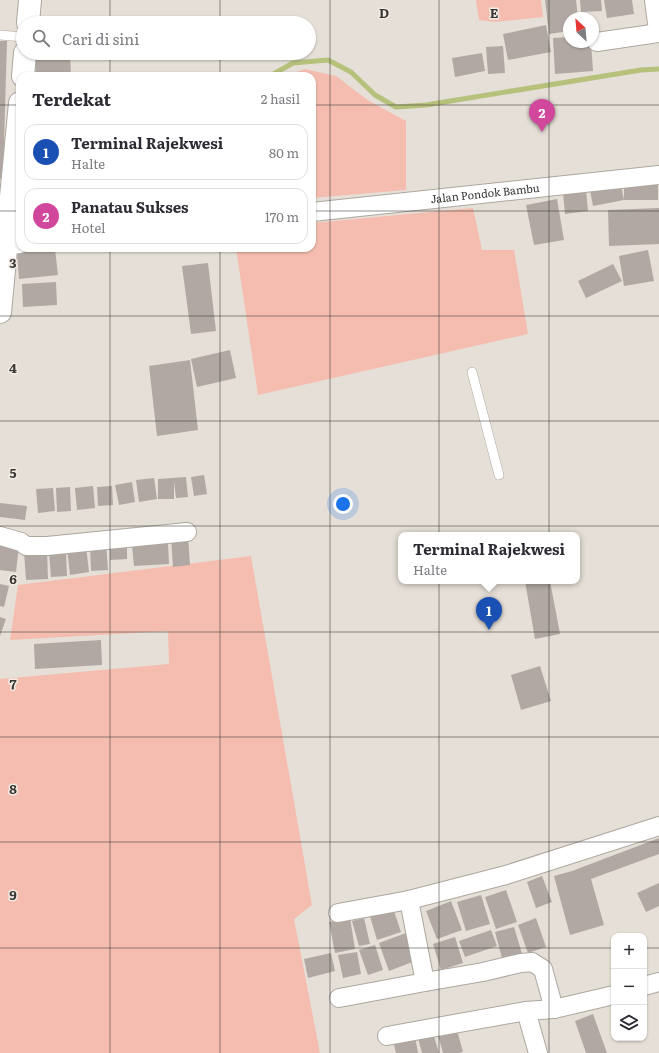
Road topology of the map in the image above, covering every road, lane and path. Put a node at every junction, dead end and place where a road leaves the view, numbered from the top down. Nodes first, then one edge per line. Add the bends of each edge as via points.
1 (30, 0) edge
2 (656, 0) edge
3 (29, 16) edge
4 (659, 23) edge
5 (659, 33) edge
6 (0, 35) edge
7 (16, 36) edge
8 (599, 42) edge
9 (24, 60) edge
10 (23, 72) edge
11 (16, 133) edge
12 (659, 174) edge
13 (7, 200) edge
14 (316, 212) edge
15 (9, 241) edge
16 (0, 312) edge
17 (472, 372) dead end
18 (499, 476) dead end
19 (187, 532) dead end
20 (0, 536) edge
21 (659, 826) edge
22 (408, 900) junction
23 (338, 913) dead end
24 (425, 982) junction
25 (659, 982) edge
26 (647, 985) edge
27 (611, 996) edge
28 (339, 998) dead end
29 (554, 1009) junction
30 (526, 1011) junction
31 (387, 1036) dead end
32 (538, 1053) edge

1 - 3 street
2 - 4 street
5 - 8 street
6 - 7 lane
9 - 10 street
11 - 13 street
12 - 14 street, Jalan Pondok Bambu
13 - 15 street
15 - 16 street
17 - 18 lane
19 - 20 street via 47,546 26,546
21 - 22 street via 506,875
22 - 23 street
22 - 24 street
24 - 28 street
24 - 29 street via 532,962 543,970
25 - 26 street
27 - 29 street
29 - 30 street
30 - 31 street
30 - 32 street

